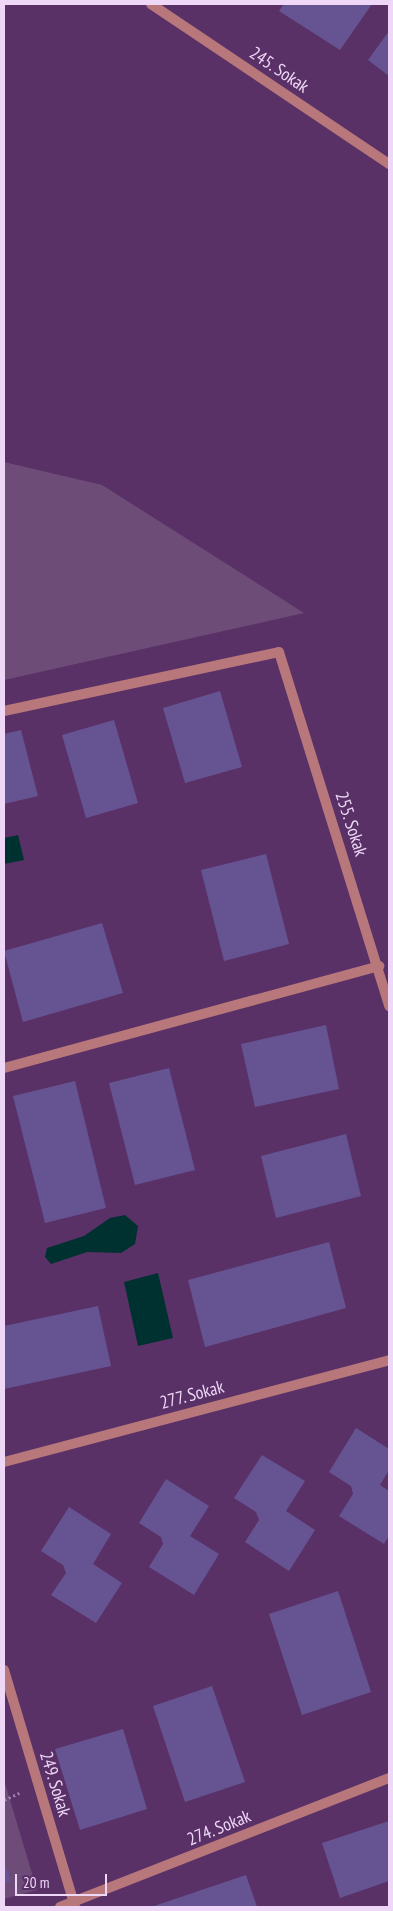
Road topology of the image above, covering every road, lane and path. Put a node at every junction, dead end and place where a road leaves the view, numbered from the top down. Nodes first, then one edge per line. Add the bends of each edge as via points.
1 (151, 4) edge
2 (389, 164) edge
3 (4, 711) edge
4 (378, 966) junction
5 (389, 1006) edge
6 (4, 1068) edge
7 (389, 1360) edge
8 (4, 1462) edge
9 (4, 1670) edge
10 (389, 1778) edge
11 (74, 1905) edge
12 (60, 1907) edge

1 - 2 street, 245. Sokak
3 - 4 street, 255. Sokak via 279,652
4 - 5 street, 255. Sokak
4 - 6 street
7 - 8 street, 277. Sokak
9 - 11 street, 249. Sokak
10 - 11 street, 274. Sokak
11 - 12 street, 274. Sokak

